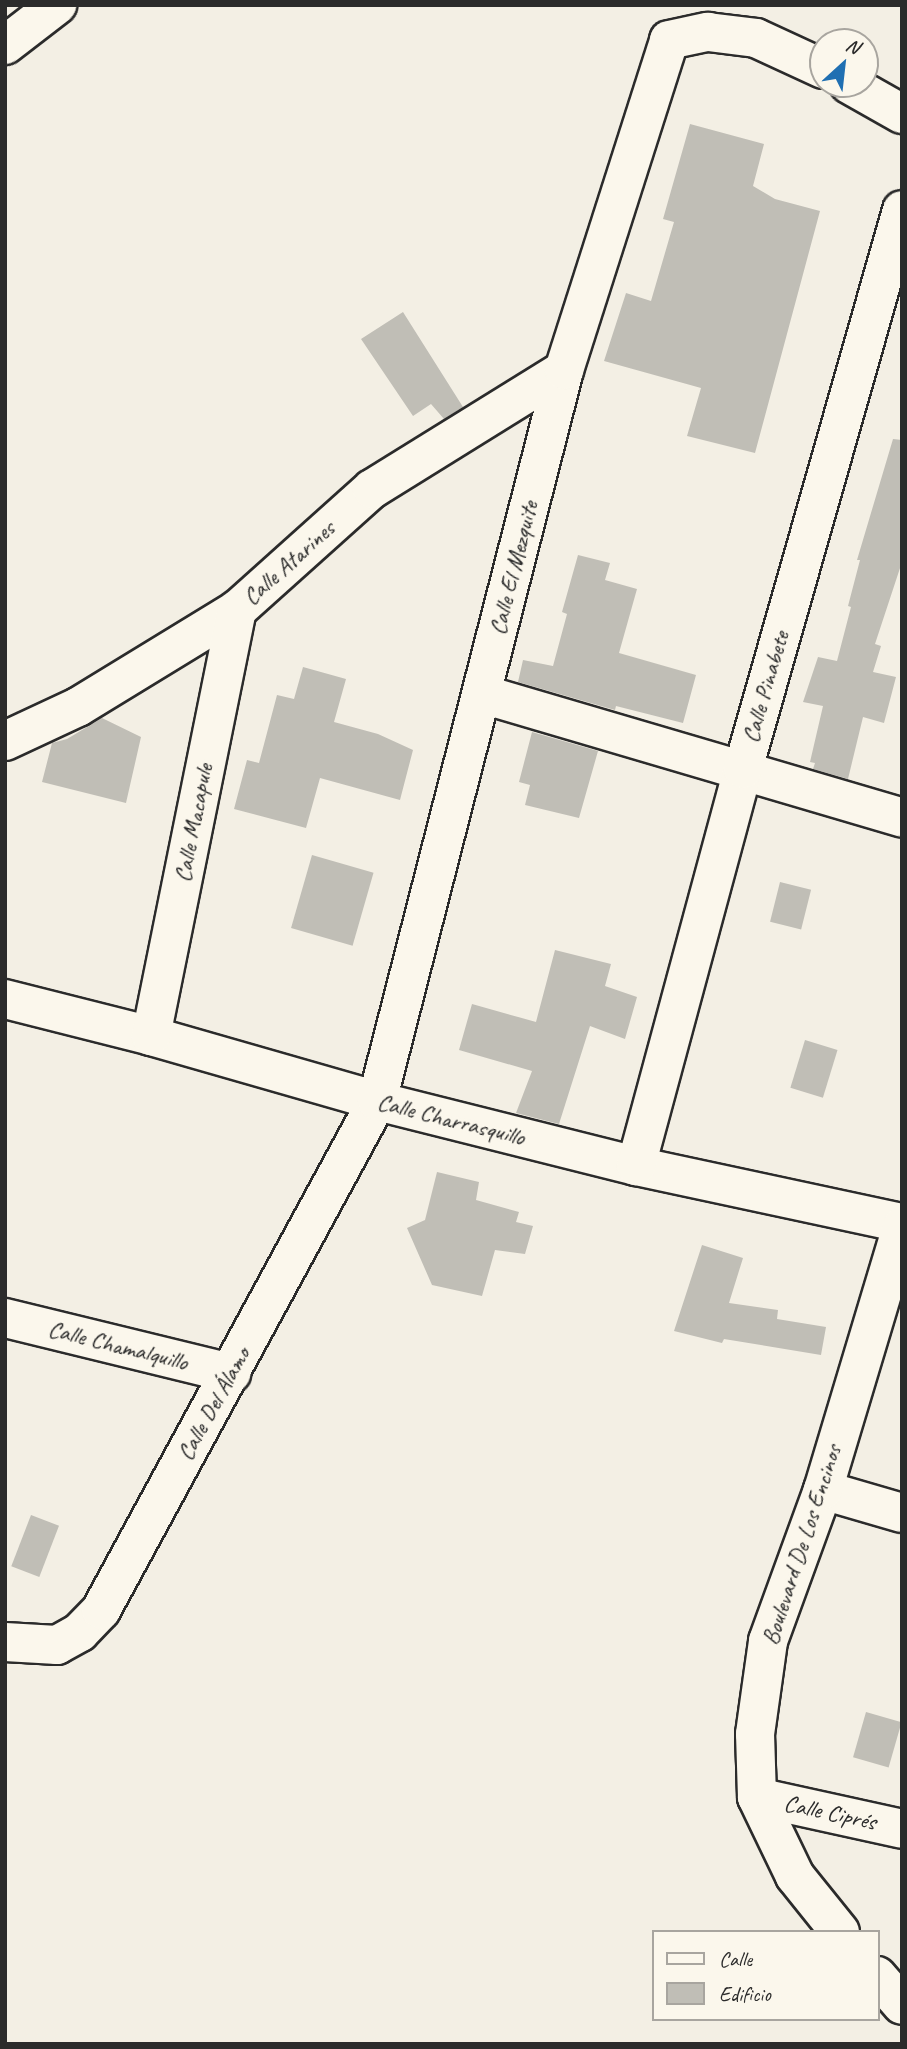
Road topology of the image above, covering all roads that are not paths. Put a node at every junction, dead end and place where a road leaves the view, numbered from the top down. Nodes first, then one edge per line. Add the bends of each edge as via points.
1 (57, 5) edge
2 (5, 45) edge
3 (809, 63) edge
4 (874, 98) edge
5 (902, 114) edge
6 (902, 210) edge
7 (564, 370) junction
8 (237, 610) junction
9 (482, 694) junction
10 (5, 741) edge
11 (743, 769) junction
12 (902, 818) edge
13 (5, 999) edge
14 (151, 1036) junction
15 (377, 1101) junction
16 (636, 1166) junction
17 (902, 1224) edge
18 (5, 1318) edge
19 (231, 1373) junction
20 (822, 1490) junction
21 (902, 1513) edge
22 (5, 1642) edge
23 (757, 1797) junction
24 (902, 1829) edge
25 (837, 1930) edge
26 (879, 1978) edge
27 (902, 2005) edge

1 - 2 street
3 - 7 street, Calle El Mezquite via 756,38 708,32 669,40
4 - 5 street
6 - 11 street, Calle Pinabete
7 - 8 street, Calle Atarines via 372,489
7 - 9 street, Calle El Mezquite
8 - 10 street, Calle Atarines via 78,708
8 - 14 street, Calle Macapule
9 - 11 street
9 - 15 street, Calle El Mezquite
11 - 12 street
11 - 16 street, Calle Pinabete
13 - 14 street, Calle Charrasquillo
14 - 15 street, Calle Charrasquillo
15 - 16 street, Calle Charrasquillo
15 - 19 street, Calle Del Álamo
16 - 17 street, Calle Charrasquillo
17 - 20 street, Boulevard De Los Encinos
18 - 19 street, Calle Chamalquillo
19 - 22 street, Calle Del Álamo via 101,1610 80,1632 57,1645
20 - 21 street
20 - 23 street, Boulevard De Los Encinos via 768,1641 755,1734
23 - 24 street, Calle Ciprés
23 - 25 street, Boulevard De Los Encinos via 794,1876
26 - 27 street

